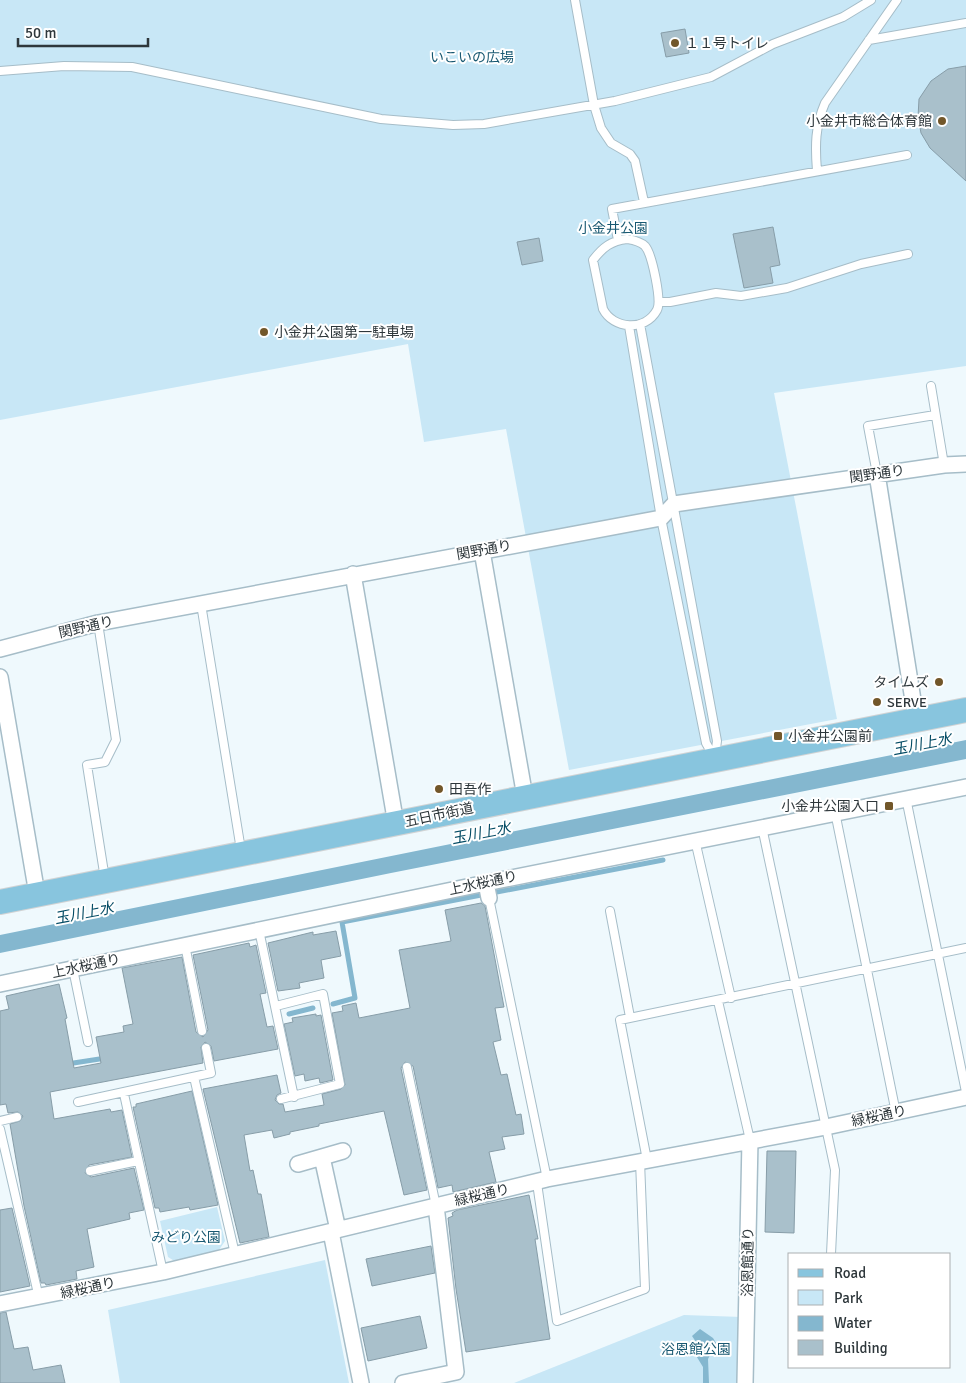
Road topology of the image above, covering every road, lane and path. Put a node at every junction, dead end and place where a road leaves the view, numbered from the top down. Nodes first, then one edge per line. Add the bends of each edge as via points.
1 (575, 0) edge
2 (871, 0) edge
3 (897, 0) edge
4 (966, 23) edge
5 (870, 40) junction
6 (0, 71) edge
7 (594, 105) junction
8 (907, 155) dead end
9 (817, 171) junction
10 (644, 202) junction
11 (618, 240) junction
12 (908, 254) dead end
13 (659, 302) junction
14 (640, 324) junction
15 (629, 326) junction
16 (931, 386) dead end
17 (936, 415) junction
18 (966, 464) edge
19 (944, 465) junction
20 (877, 474) junction
21 (674, 504) junction
22 (661, 518) junction
23 (482, 551) junction
24 (354, 574) junction
25 (201, 604) junction
26 (98, 623) junction
27 (0, 649) edge
28 (0, 677) edge
29 (966, 710) edge
30 (916, 719) junction
31 (715, 758) junction
32 (966, 787) edge
33 (525, 797) junction
34 (906, 798) junction
35 (835, 812) junction
36 (396, 824) junction
37 (762, 826) junction
38 (695, 840) junction
39 (242, 855) junction
40 (105, 881) junction
41 (487, 890) junction
42 (37, 894) junction
43 (0, 902) edge
44 (610, 911) dead end
45 (259, 930) junction
46 (185, 946) junction
47 (966, 948) edge
48 (938, 954) junction
49 (866, 968) junction
50 (73, 969) junction
51 (0, 984) edge
52 (795, 984) junction
53 (731, 998) junction
54 (718, 1001) junction
55 (276, 1006) junction
56 (630, 1017) junction
57 (202, 1031) dead end
58 (88, 1042) dead end
59 (206, 1048) dead end
60 (407, 1067) dead end
61 (194, 1077) junction
62 (966, 1092) edge
63 (124, 1094) junction
64 (294, 1097) junction
65 (966, 1097) edge
66 (280, 1099) dead end
67 (78, 1102) dead end
68 (896, 1113) junction
69 (17, 1117) dead end
70 (0, 1120) edge
71 (826, 1127) junction
72 (0, 1129) edge
73 (750, 1140) junction
74 (343, 1151) dead end
75 (322, 1157) junction
76 (644, 1160) junction
77 (138, 1161) junction
78 (298, 1164) dead end
79 (90, 1170) dead end
80 (542, 1181) junction
81 (436, 1206) junction
82 (335, 1231) junction
83 (830, 1253) edge
84 (235, 1254) junction
85 (163, 1272) junction
86 (39, 1298) junction
87 (0, 1304) edge
88 (361, 1383) edge
89 (402, 1383) edge
90 (745, 1383) edge

1 - 7 lane
2 - 7 lane via 843,17 774,44 711,77
3 - 5 lane
4 - 5 lane
5 - 9 lane via 825,103 817,122
6 - 7 lane via 64,66 132,67 381,119 453,125 484,124
7 - 10 lane via 605,136 635,161
8 - 9 lane
9 - 10 lane
10 - 11 lane via 612,209
11 - 13 lane via 638,241 646,247
11 - 15 lane via 602,248 593,260 602,309 614,323
12 - 13 lane via 861,264 787,288 741,296 716,293
13 - 14 lane via 654,314
14 - 15 lane
14 - 21 lane
15 - 22 lane
16 - 17 lane
17 - 19 lane
17 - 20 lane via 868,426
18 - 19 street, 関野通り
19 - 20 street, 関野通り
20 - 21 street, 関野通り
20 - 30 street
21 - 22 street
21 - 31 lane via 717,741
22 - 23 street, 関野通り
22 - 31 lane via 706,743
23 - 24 street, 関野通り
23 - 33 street
24 - 25 street, 関野通り
24 - 36 street
25 - 26 street, 関野通り
25 - 39 lane
26 - 27 street, 関野通り
26 - 40 lane via 116,740 105,762 87,766
28 - 42 street
29 - 30 main road, 五日市街道
30 - 31 main road, 五日市街道
31 - 33 main road, 五日市街道
32 - 34 street, 上水桜通り
33 - 36 main road, 五日市街道
34 - 35 street, 上水桜通り
34 - 48 lane
35 - 37 street, 上水桜通り
35 - 49 lane
36 - 39 main road, 五日市街道
37 - 38 street, 上水桜通り
37 - 52 lane
38 - 41 street, 上水桜通り
38 - 53 lane
39 - 40 main road, 五日市街道
40 - 42 main road, 五日市街道
41 - 45 street, 上水桜通り
41 - 80 lane
42 - 43 main road, 五日市街道
44 - 56 lane
45 - 46 street, 上水桜通り
45 - 55 lane
46 - 50 street, 上水桜通り
46 - 57 lane
47 - 48 lane
48 - 49 lane
48 - 62 lane
49 - 52 lane
49 - 68 lane
50 - 51 street, 上水桜通り
50 - 58 lane
52 - 53 lane
52 - 71 lane
53 - 54 lane
54 - 56 lane
54 - 73 lane
55 - 64 lane
55 - 64 lane via 323,994 340,1084
56 - 76 lane via 620,1020
59 - 61 lane via 211,1073
60 - 81 lane
61 - 63 lane
61 - 84 lane
63 - 67 lane
63 - 77 lane
64 - 66 lane
65 - 68 street, 緑桜通り
68 - 71 street, 緑桜通り
69 - 70 lane
71 - 73 street, 緑桜通り
71 - 83 lane via 835,1170
72 - 86 lane
73 - 76 street, 緑桜通り
73 - 90 street, 浴恩館通り
74 - 75 street
75 - 78 street
75 - 82 street
76 - 80 street, 緑桜通り
76 - 80 lane via 645,1288 557,1321
77 - 79 lane
77 - 85 lane
80 - 81 street, 緑桜通り
81 - 82 street, 緑桜通り
81 - 89 street via 456,1372
82 - 84 street, 緑桜通り
82 - 88 street
84 - 85 street, 緑桜通り
85 - 86 street, 緑桜通り
86 - 87 street, 緑桜通り

